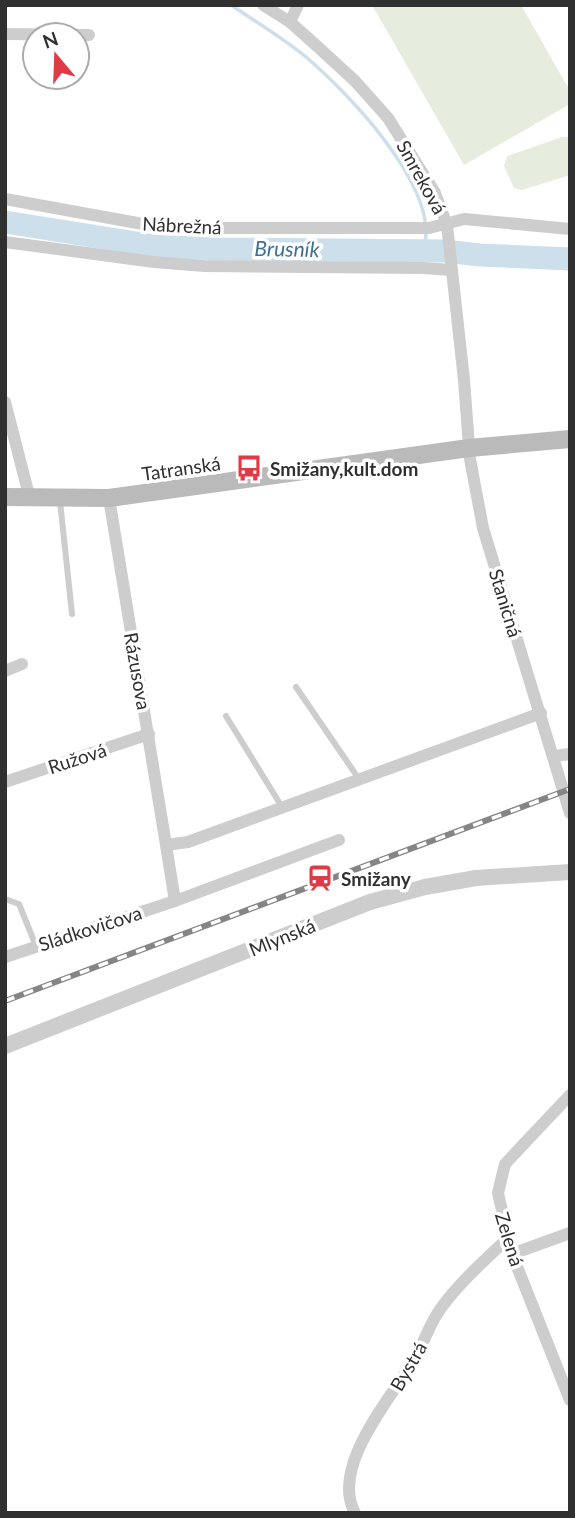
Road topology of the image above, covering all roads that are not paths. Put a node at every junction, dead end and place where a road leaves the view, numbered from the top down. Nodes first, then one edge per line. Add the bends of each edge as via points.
1 (263, 5) edge
2 (298, 5) edge
3 (290, 22) junction
4 (5, 199) edge
5 (447, 225) junction
6 (570, 229) edge
7 (5, 242) edge
8 (450, 265) junction
9 (5, 402) edge
10 (570, 439) edge
11 (469, 448) junction
12 (5, 497) edge
13 (109, 498) junction
14 (30, 499) junction
15 (60, 499) junction
16 (72, 614) dead end
17 (22, 664) dead end
18 (5, 671) edge
19 (296, 687) dead end
20 (541, 713) junction
21 (226, 716) dead end
22 (149, 734) junction
23 (570, 754) edge
24 (554, 756) junction
25 (359, 779) junction
26 (5, 782) edge
27 (282, 807) junction
28 (570, 813) edge
29 (339, 840) dead end
30 (166, 845) junction
31 (570, 872) edge
32 (5, 899) edge
33 (175, 901) junction
34 (36, 946) junction
35 (5, 957) edge
36 (5, 1046) edge
37 (570, 1095) edge
38 (570, 1233) edge
39 (507, 1239) junction
40 (512, 1254) junction
41 (570, 1400) edge
42 (355, 1513) edge

1 - 3 street, Smreková
2 - 3 street
3 - 5 street, Smreková via 388,118 435,193
4 - 5 street, Nábrežná via 165,229
5 - 6 street, Nábrežná via 464,219
5 - 8 street, Smreková
7 - 8 street via 204,266
8 - 11 street, Smreková
9 - 14 street
10 - 11 main road, Tatranská
11 - 13 main road, Tatranská
11 - 20 street, Staničná via 483,528
12 - 14 main road, Tatranská
13 - 15 main road, Tatranská
13 - 22 street, Rázusova
14 - 15 main road, Tatranská
15 - 16 lane
17 - 18 street
19 - 25 lane
20 - 24 street, Staničná
20 - 25 street
21 - 27 lane
22 - 26 street, Ružová
22 - 30 street, Rázusova
23 - 24 street
24 - 28 street
25 - 27 street
27 - 30 street via 188,842
29 - 33 street, Sládkovičova
30 - 33 street, Rázusova
31 - 36 street, Mlynská via 452,882 370,902
32 - 34 lane via 19,904
33 - 34 street, Sládkovičova
34 - 35 street, Sládkovičova
37 - 39 street, Zelená via 502,1171 498,1193
38 - 40 street
39 - 40 street, Zelená
39 - 42 street, Bystrá via 439,1310 360,1447 348,1484
40 - 41 street, Zelená

